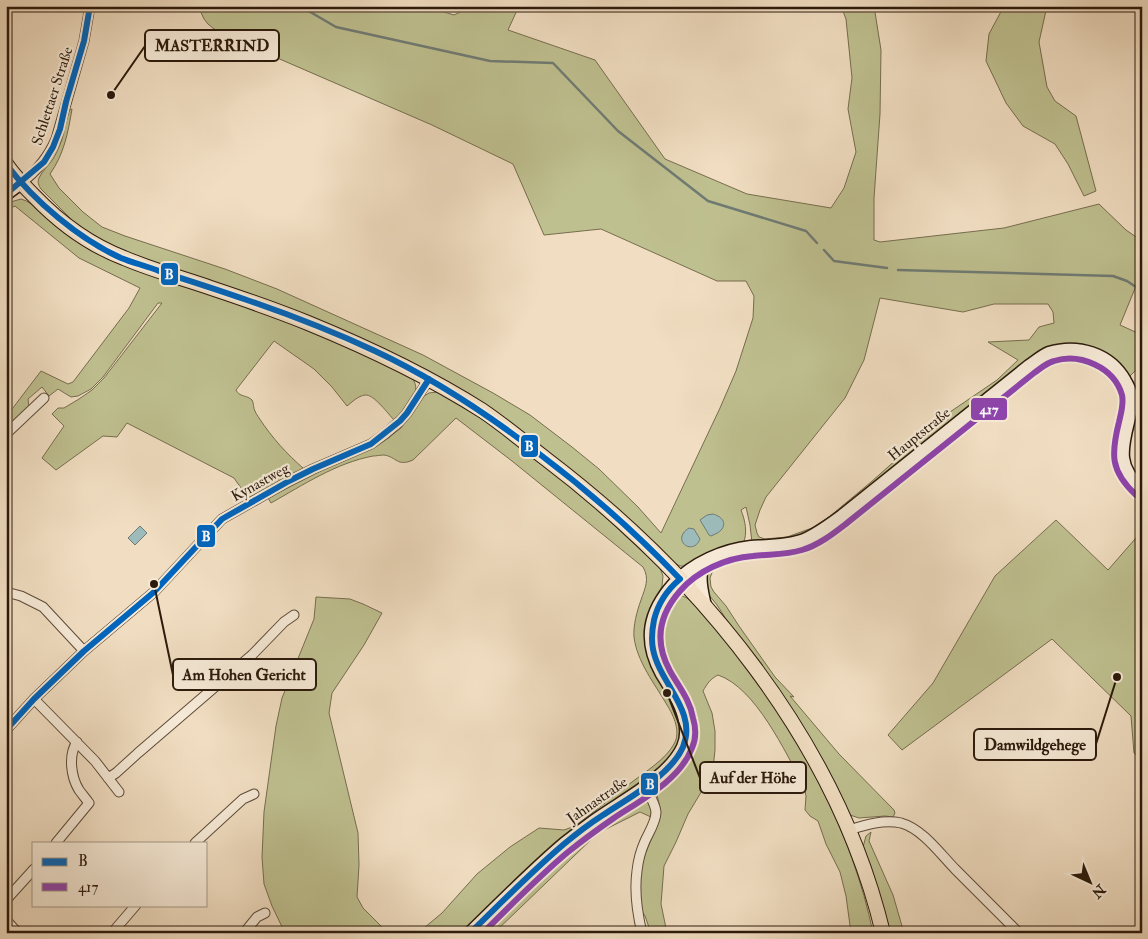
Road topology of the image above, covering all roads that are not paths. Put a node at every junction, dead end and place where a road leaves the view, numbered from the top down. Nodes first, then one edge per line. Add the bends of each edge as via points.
1 (90, 6) edge
2 (6, 164) edge
3 (21, 183) junction
4 (6, 194) edge
5 (429, 379) junction
6 (44, 398) dead end
7 (6, 434) edge
8 (1142, 488) edge
9 (702, 563) junction
10 (680, 578) junction
11 (6, 592) edge
12 (705, 606) junction
13 (294, 615) dead end
14 (84, 651) junction
15 (34, 700) junction
16 (6, 730) edge
17 (77, 742) junction
18 (108, 778) junction
19 (645, 787) junction
20 (119, 792) dead end
21 (254, 794) dead end
22 (849, 830) junction
23 (57, 842) edge
24 (196, 842) edge
25 (32, 871) edge
26 (6, 900) edge
27 (135, 906) edge
28 (265, 913) dead end
29 (6, 920) edge
30 (18, 933) edge
31 (112, 933) edge
32 (244, 933) edge
33 (470, 933) edge
34 (642, 933) edge
35 (883, 933) edge
36 (1018, 933) edge

1 - 3 street, Schlettaer Straße via 84,41 53,148 44,162
2 - 3 main road
3 - 4 street
3 - 5 main road via 63,223 114,254 284,314
5 - 10 main road via 488,415 564,472
5 - 14 street, Kynastweg via 407,414 386,434 297,477 222,519 154,592
6 - 7 street
8 - 9 street, Hauptstraße via 1134,482 1123,462 1124,437 1132,403 1121,373 1105,359 1078,350 1064,350 1047,354 1029,366 824,529 803,540 724,552
9 - 10 street, Hauptstraße
9 - 12 street via 701,592
10 - 12 main road
10 - 19 street, Jahnastraße via 663,598 651,623 650,640 662,674 679,702 685,719 686,737 676,759
11 - 14 street via 44,607
12 - 22 main road via 759,674 805,742
13 - 18 street
14 - 15 street, Kynastweg
15 - 16 street, Kynastweg
15 - 17 street
17 - 18 street
17 - 23 street via 72,753 73,774 89,803
18 - 20 street
19 - 33 street, Jahnastraße via 562,846
19 - 34 street via 656,812 637,871 636,904
21 - 24 street via 243,799
22 - 35 main road via 870,884
22 - 36 street via 887,822 912,828
25 - 26 street
27 - 31 street
28 - 32 street
29 - 30 street

